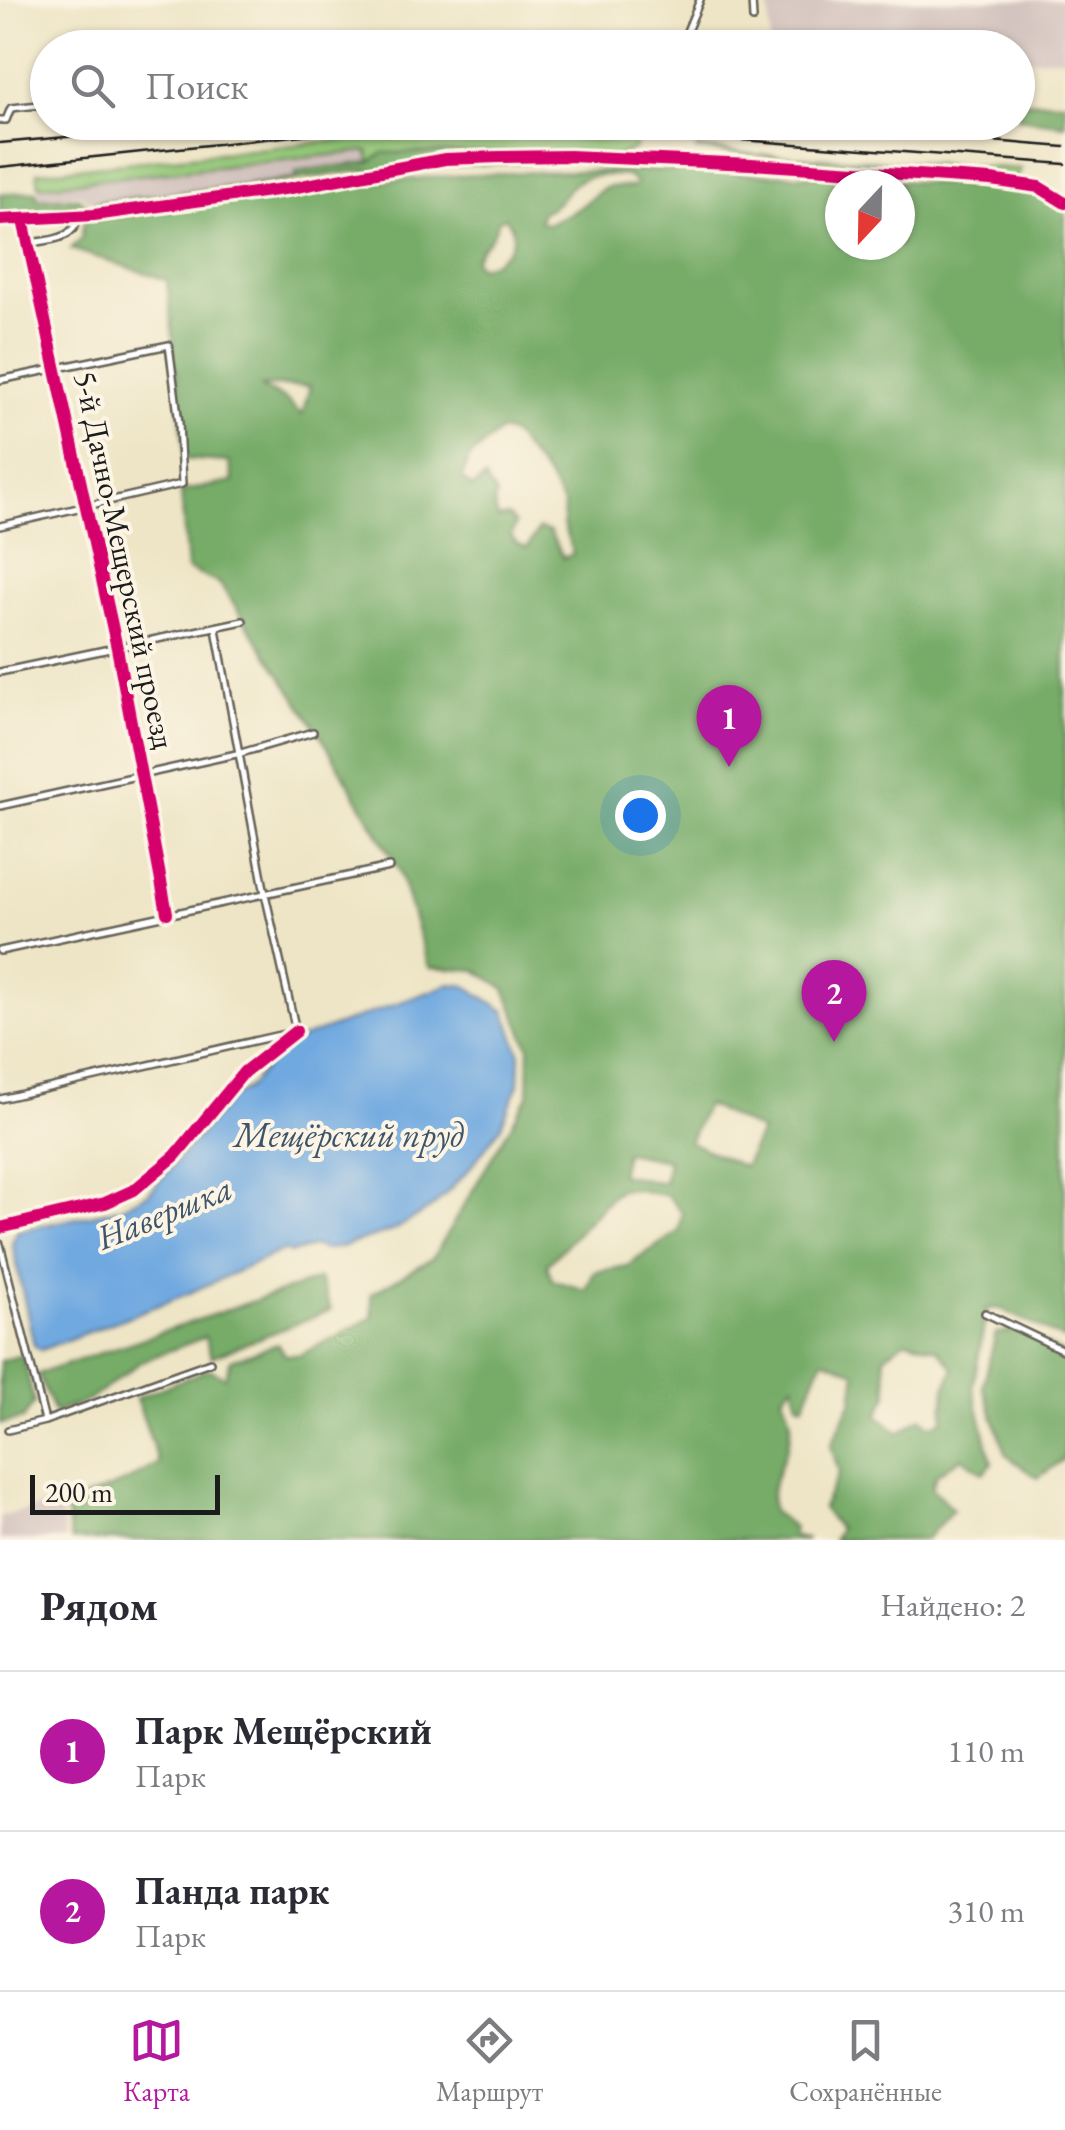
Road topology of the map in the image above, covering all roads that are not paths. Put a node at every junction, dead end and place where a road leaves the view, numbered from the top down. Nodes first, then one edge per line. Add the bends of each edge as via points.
1 (700, 0) edge
2 (752, 0) edge
3 (753, 19) dead end
4 (688, 30) edge
5 (30, 106) edge
6 (0, 120) edge
7 (1065, 203) edge
8 (79, 216) junction
9 (0, 220) edge
10 (23, 220) junction
11 (30, 243) junction
12 (55, 367) junction
13 (0, 380) edge
14 (87, 507) junction
15 (0, 526) edge
16 (243, 621) dead end
17 (216, 629) junction
18 (117, 648) junction
19 (0, 672) edge
20 (313, 732) dead end
21 (241, 753) junction
22 (142, 775) junction
23 (0, 806) edge
24 (389, 867) dead end
25 (265, 894) junction
26 (166, 913) junction
27 (0, 951) edge
28 (296, 1031) junction
29 (0, 1099) edge
30 (0, 1228) edge
31 (0, 1244) edge
32 (985, 1313) dead end
33 (1065, 1350) edge
34 (210, 1362) dead end
35 (45, 1421) junction
36 (8, 1430) dead end

1 - 4 street
2 - 3 street
5 - 6 street via 11,108
7 - 8 street via 1040,187 991,180 569,156 446,159 292,188
8 - 10 street
8 - 11 street via 68,236
9 - 10 street
10 - 11 street, 5-й Дачно-Мещерский проезд
11 - 12 street, 5-й Дачно-Мещерский проезд
12 - 13 street
12 - 14 street, 5-й Дачно-Мещерский проезд
12 - 14 street via 169,345 182,484
14 - 15 street
14 - 18 street, 5-й Дачно-Мещерский проезд
16 - 17 street
17 - 18 street
17 - 21 street
18 - 19 street
18 - 22 street, 5-й Дачно-Мещерский проезд
20 - 21 street
21 - 22 street
21 - 25 street
22 - 23 street
22 - 26 street, 5-й Дачно-Мещерский проезд
24 - 25 street
25 - 26 street
25 - 28 street
26 - 27 street
28 - 29 street
28 - 30 street via 244,1072 175,1156 134,1190
31 - 35 street
32 - 33 street
34 - 35 street
35 - 36 street

